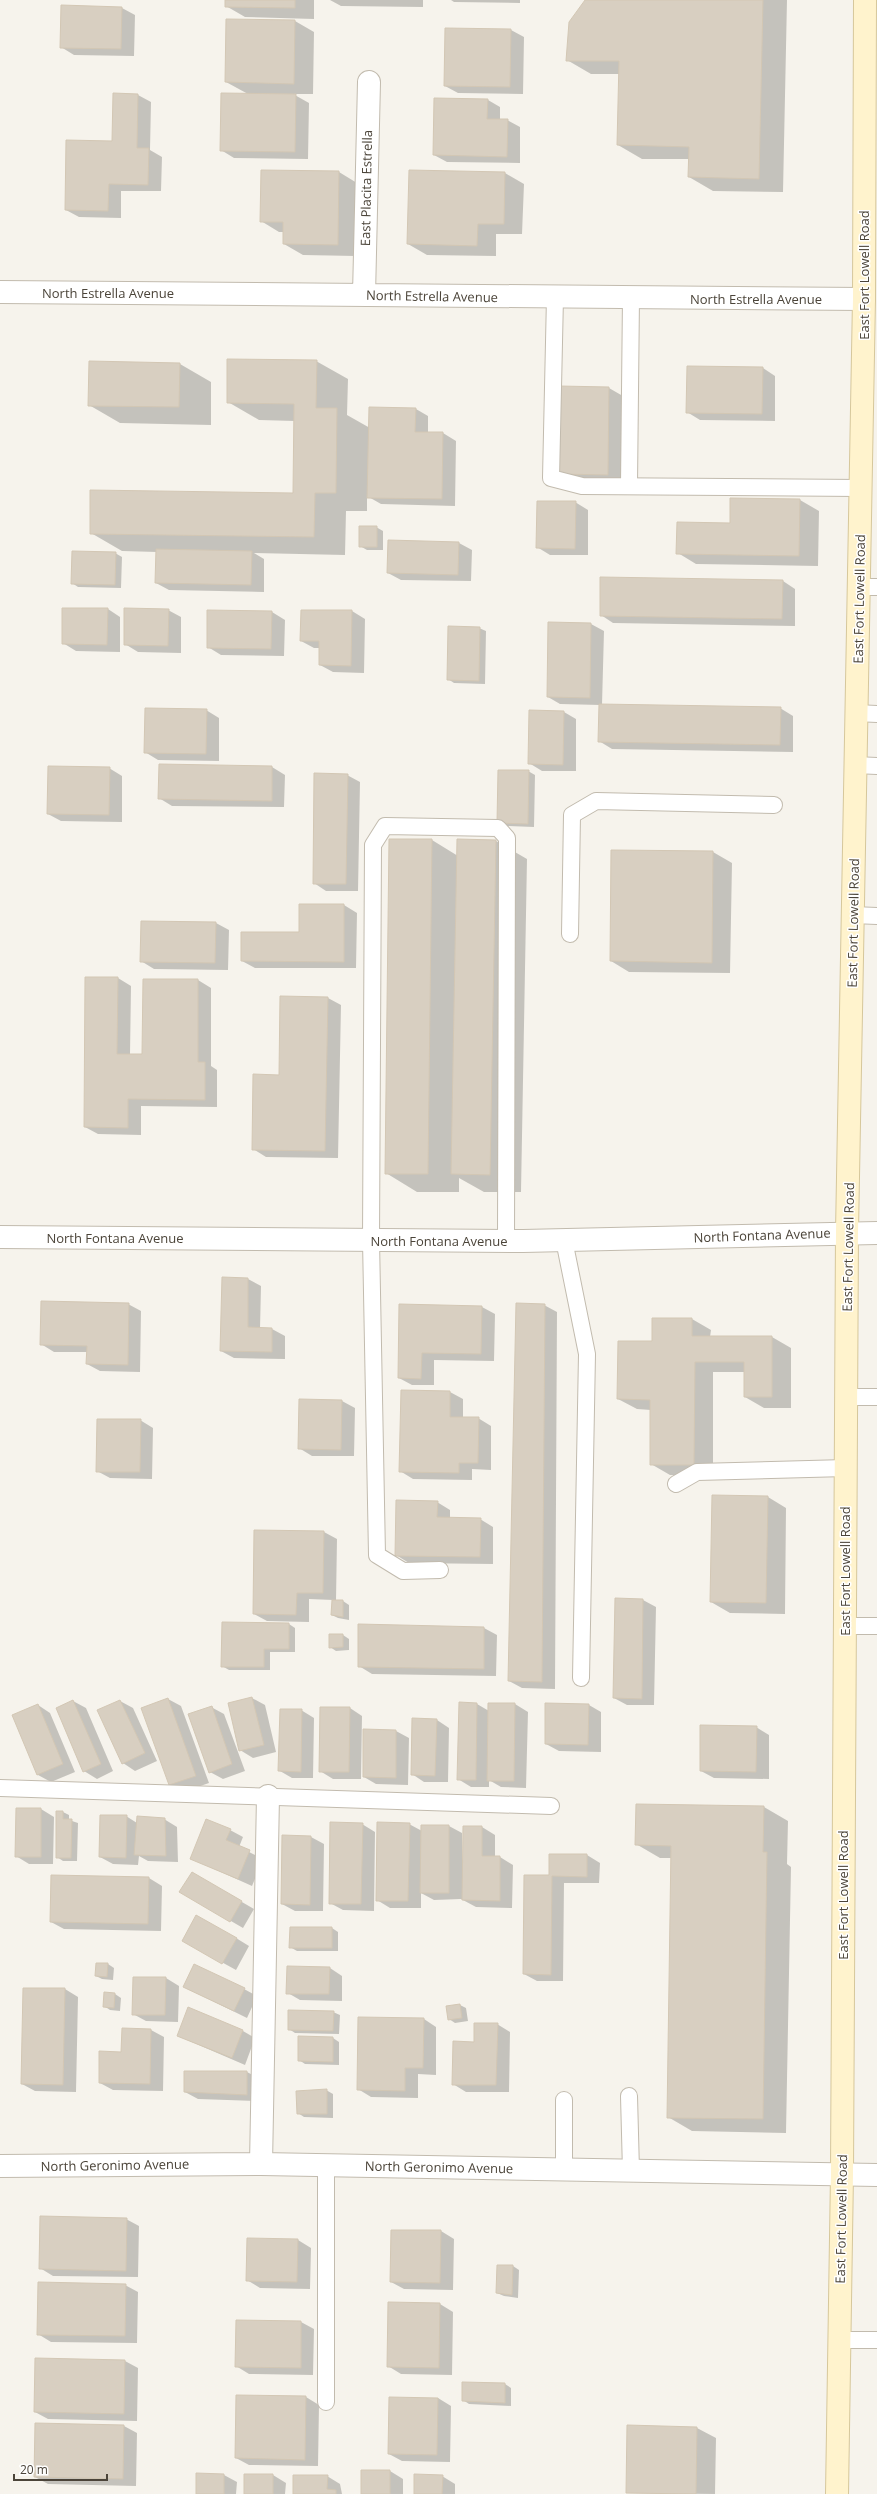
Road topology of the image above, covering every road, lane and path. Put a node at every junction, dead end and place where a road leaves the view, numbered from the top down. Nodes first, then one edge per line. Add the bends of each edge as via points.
1 (865, 0) edge
2 (369, 82) dead end
3 (871, 245) edge
4 (0, 292) edge
5 (364, 295) junction
6 (554, 297) junction
7 (631, 297) junction
8 (864, 299) junction
9 (629, 485) junction
10 (861, 488) junction
11 (868, 587) edge
12 (867, 714) edge
13 (856, 765) junction
14 (877, 766) edge
15 (774, 805) dead end
16 (853, 915) junction
17 (877, 916) edge
18 (570, 934) dead end
19 (847, 1232) junction
20 (877, 1233) edge
21 (0, 1237) edge
22 (371, 1240) junction
23 (564, 1240) junction
24 (506, 1241) junction
25 (846, 1396) junction
26 (877, 1397) edge
27 (846, 1468) junction
28 (676, 1484) dead end
29 (440, 1570) dead end
30 (845, 1626) junction
31 (877, 1626) edge
32 (581, 1678) dead end
33 (0, 1788) edge
34 (268, 1796) junction
35 (551, 1806) dead end
36 (629, 2096) dead end
37 (564, 2100) dead end
38 (261, 2164) junction
39 (326, 2165) junction
40 (0, 2166) edge
41 (564, 2170) junction
42 (631, 2171) junction
43 (842, 2174) junction
44 (877, 2175) edge
45 (839, 2340) junction
46 (877, 2340) edge
47 (326, 2402) dead end
48 (837, 2494) edge

1 - 3 main road, East Fort Lowell Road
2 - 5 street, East Placita Estrella
3 - 8 main road, East Fort Lowell Road
4 - 5 street, North Estrella Avenue
5 - 6 street, North Estrella Avenue
6 - 7 street, North Estrella Avenue
6 - 9 lane via 551,478 582,486
7 - 8 street, North Estrella Avenue
7 - 9 lane
8 - 10 main road, East Fort Lowell Road
9 - 10 lane
10 - 11 main road, East Fort Lowell Road
11 - 12 main road, East Fort Lowell Road
12 - 13 main road, East Fort Lowell Road
13 - 14 lane
13 - 16 main road, East Fort Lowell Road
15 - 18 lane via 596,802 572,815
16 - 17 lane
16 - 19 main road, East Fort Lowell Road
19 - 20 street, North Fontana Avenue
19 - 23 street, North Fontana Avenue
19 - 25 main road, East Fort Lowell Road
21 - 22 street, North Fontana Avenue
22 - 24 street, North Fontana Avenue
22 - 24 lane via 373,845 385,826 498,828 507,838
22 - 29 lane via 377,1555 403,1571
23 - 24 street, North Fontana Avenue
23 - 32 lane via 587,1354
25 - 26 lane
25 - 27 main road, East Fort Lowell Road
27 - 28 lane via 697,1472
27 - 30 main road, East Fort Lowell Road
30 - 31 lane
30 - 43 main road, East Fort Lowell Road
33 - 34 lane
34 - 35 lane
34 - 38 street
36 - 42 lane
37 - 41 lane
38 - 39 street, North Geronimo Avenue
38 - 40 street, North Geronimo Avenue
39 - 41 street, North Geronimo Avenue
39 - 47 lane
41 - 42 street, North Geronimo Avenue
42 - 43 street, North Geronimo Avenue
43 - 44 street, North Geronimo Avenue
43 - 45 main road, East Fort Lowell Road
45 - 46 lane
45 - 48 main road, East Fort Lowell Road

